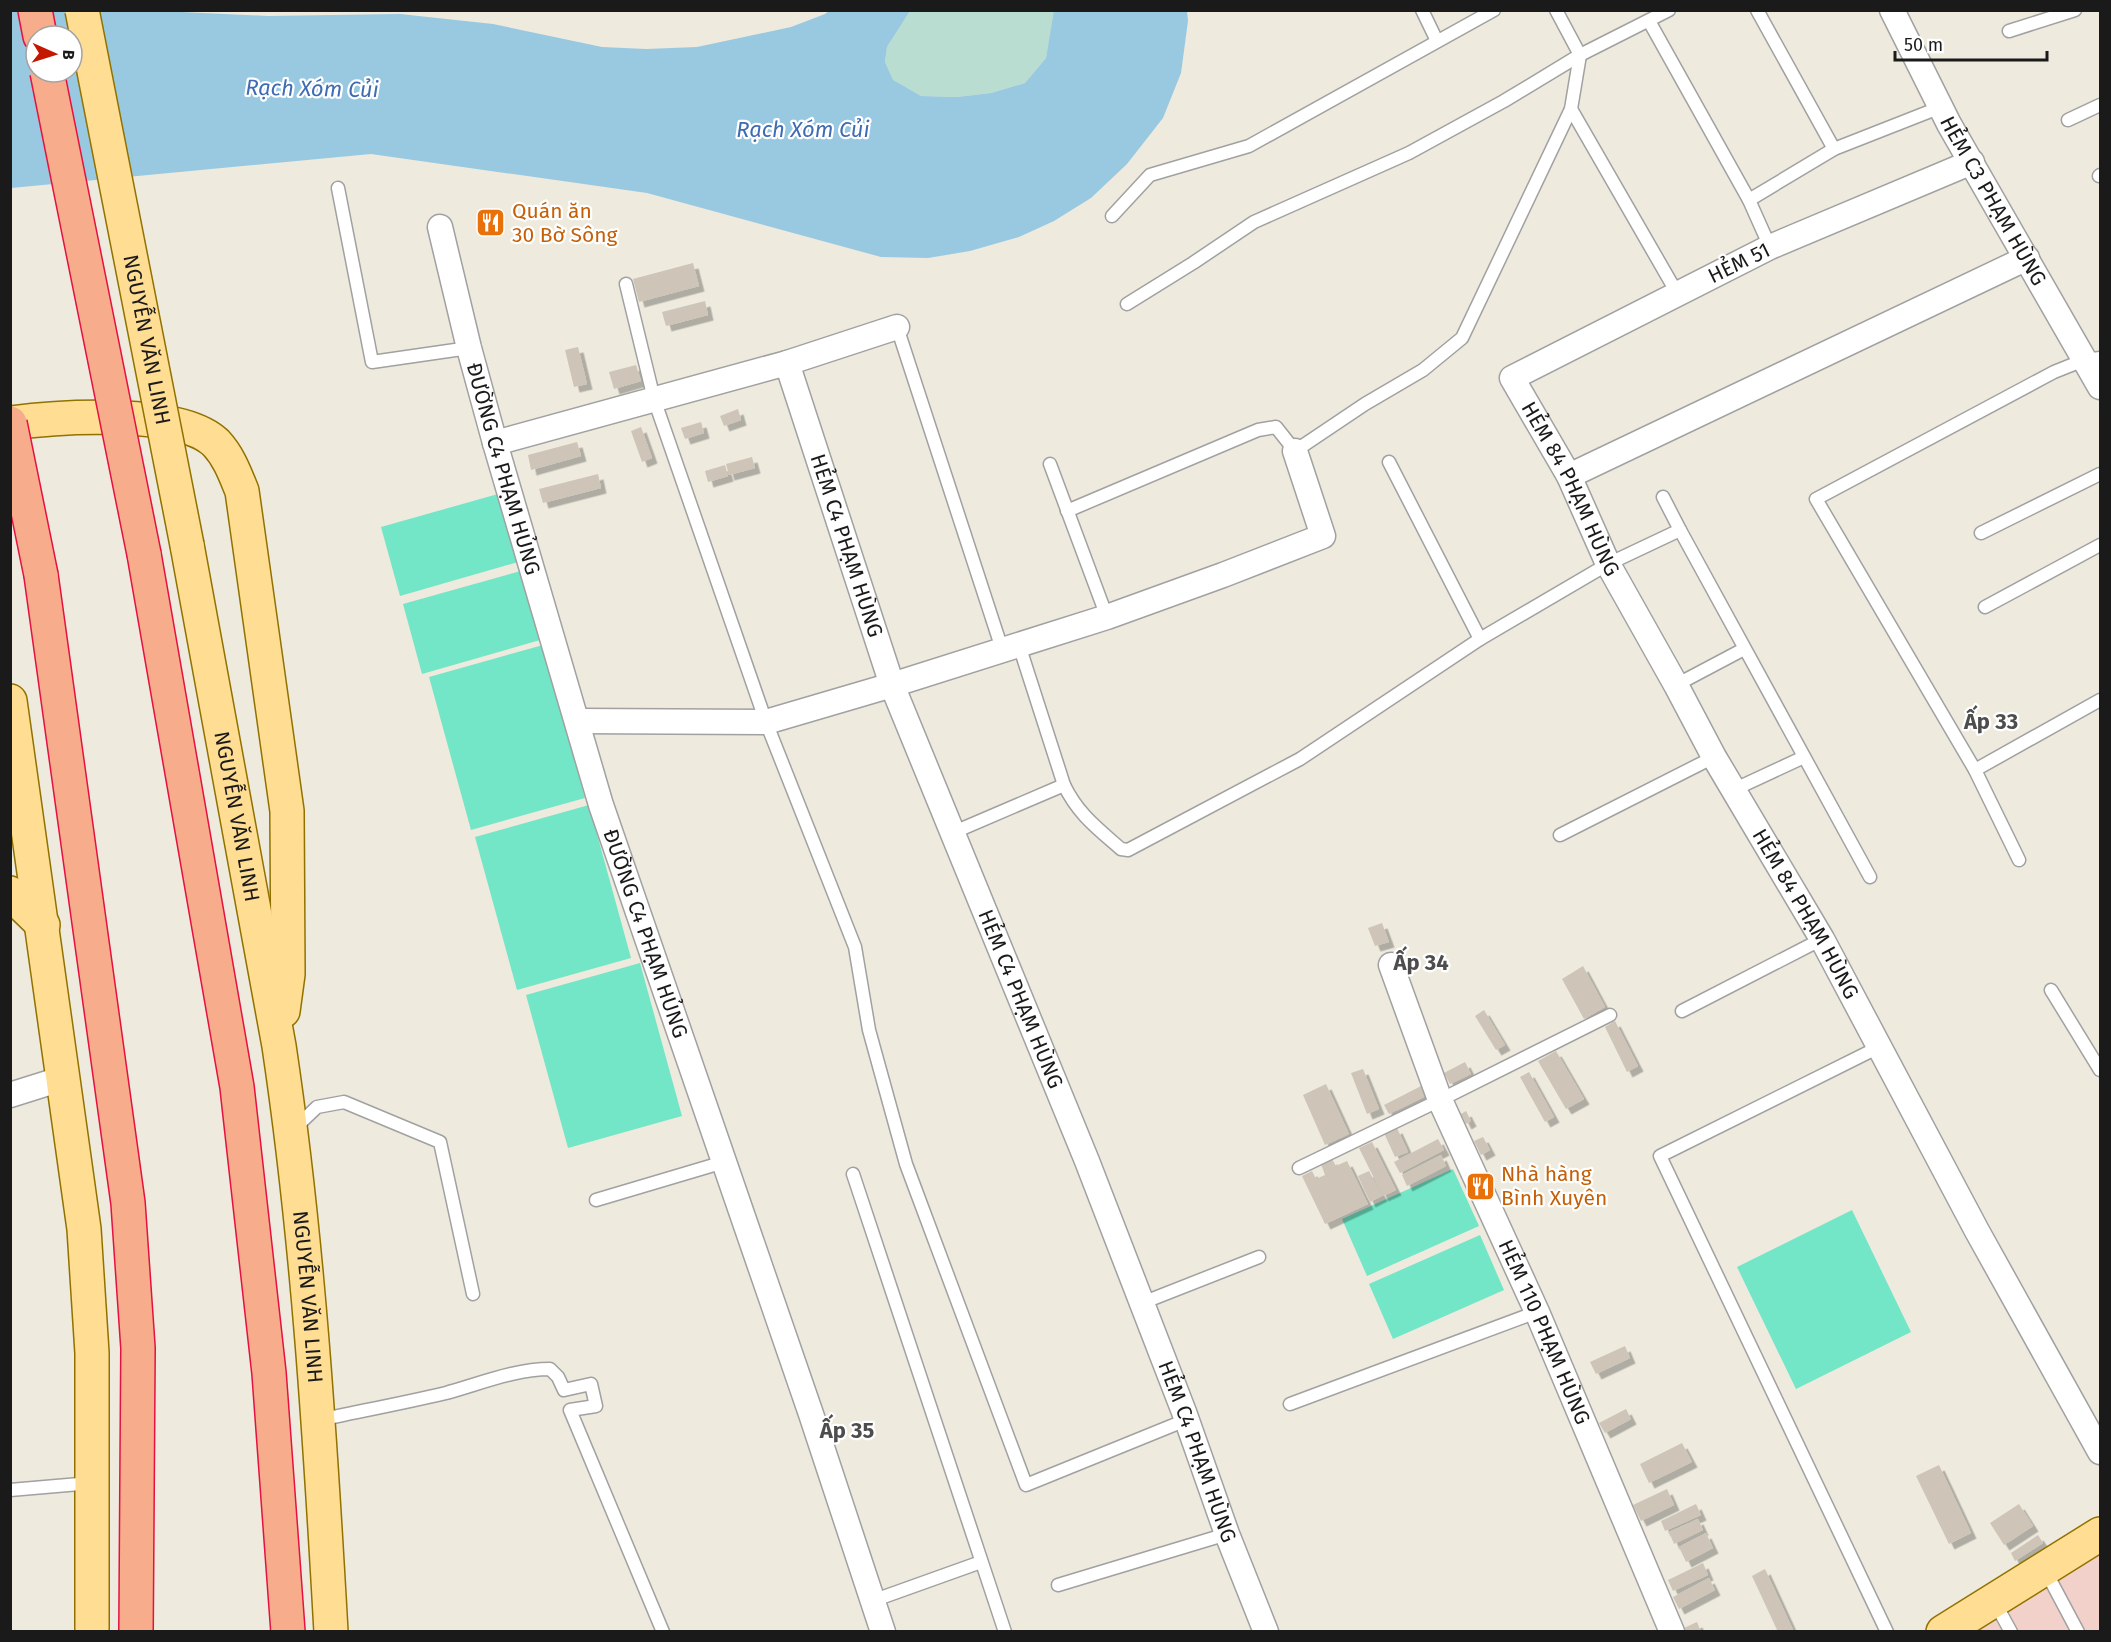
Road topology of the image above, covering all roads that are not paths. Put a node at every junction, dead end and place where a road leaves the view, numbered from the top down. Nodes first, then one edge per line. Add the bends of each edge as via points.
1 (82, 10) edge
2 (1422, 10) edge
3 (1494, 10) edge
4 (1556, 10) edge
5 (1669, 10) edge
6 (1757, 10) edge
7 (1892, 10) edge
8 (2075, 10) edge
9 (1649, 21) junction
10 (2009, 32) dead end
11 (1437, 41) junction
12 (1580, 55) junction
13 (49, 84) edge
14 (2100, 105) edge
15 (1941, 107) junction
16 (1571, 109) junction
17 (2068, 120) dead end
18 (1834, 148) junction
19 (1972, 162) junction
20 (338, 188) dead end
21 (1749, 200) junction
22 (1112, 216) dead end
23 (440, 227) dead end
24 (1770, 247) junction
25 (2027, 258) junction
26 (626, 284) dead end
27 (1677, 294) junction
28 (1127, 304) dead end
29 (897, 327) joint
30 (469, 348) junction
31 (2092, 359) edge
32 (787, 363) junction
33 (1512, 378) joint
34 (2100, 387) edge
35 (654, 399) junction
36 (10, 423) edge
37 (495, 443) junction
38 (1295, 451) junction
39 (1389, 462) dead end
40 (1050, 465) dead end
41 (2100, 474) edge
42 (1569, 476) junction
43 (1663, 497) dead end
44 (1068, 511) junction
45 (1680, 530) junction
46 (1981, 533) dead end
47 (2100, 545) edge
48 (1608, 564) junction
49 (1985, 607) dead end
50 (1107, 617) junction
51 (1480, 639) junction
52 (1010, 647) junction
53 (1744, 649) junction
54 (892, 685) junction
55 (1676, 685) junction
56 (10, 700) edge
57 (2100, 700) edge
58 (578, 721) junction
59 (766, 722) junction
60 (1714, 757) junction
61 (1804, 758) junction
62 (1975, 770) junction
63 (1064, 785) junction
64 (1733, 790) junction
65 (952, 833) junction
66 (1560, 835) dead end
67 (2019, 860) dead end
68 (1870, 877) dead end
69 (10, 893) edge
70 (43, 925) junction
71 (1822, 939) junction
72 (1391, 965) dead end
73 (2051, 990) dead end
74 (1682, 1011) dead end
75 (1610, 1015) dead end
76 (279, 1046) junction
77 (1879, 1047) junction
78 (2100, 1070) edge
79 (64, 1078) junction
80 (10, 1095) edge
81 (1440, 1100) junction
82 (291, 1131) junction
83 (724, 1162) junction
84 (1299, 1168) dead end
85 (853, 1174) dead end
86 (596, 1200) dead end
87 (1259, 1257) dead end
88 (473, 1294) dead end
89 (1142, 1303) junction
90 (1537, 1312) junction
91 (1290, 1404) dead end
92 (319, 1420) junction
93 (1186, 1420) junction
94 (2100, 1452) edge
95 (92, 1483) junction
96 (10, 1490) edge
97 (1227, 1533) junction
98 (2100, 1534) edge
99 (981, 1562) junction
100 (2045, 1569) junction
101 (1058, 1585) dead end
102 (872, 1600) junction
103 (1994, 1600) junction
104 (92, 1632) edge
105 (136, 1632) edge
106 (288, 1632) edge
107 (331, 1632) edge
108 (663, 1632) edge
109 (883, 1632) edge
110 (1005, 1632) edge
111 (1266, 1632) edge
112 (1672, 1632) edge
113 (1887, 1632) edge
114 (1943, 1632) edge
115 (2011, 1632) edge
116 (2078, 1632) edge

1 - 76 main road, NGUYỄN VĂN LINH, bridge via 187,545
2 - 11 lane
3 - 11 lane
4 - 12 lane
5 - 9 lane
6 - 18 lane
7 - 15 street, HẺM C3 PHẠM HÙNG
8 - 10 lane
9 - 12 lane
9 - 21 lane
11 - 22 lane via 1249,146 1150,175
12 - 16 lane
12 - 28 lane via 1409,153 1254,222
13 - 106 highway, bridge via 144,554 237,1087 269,1373
14 - 17 lane
15 - 18 lane
15 - 19 street, HẺM C3 PHẠM HÙNG
16 - 27 lane
16 - 38 lane via 1462,338 1423,370
18 - 21 lane
19 - 24 street, HẺM 51
19 - 25 street, HẺM C3 PHẠM HÙNG
20 - 30 lane via 372,362
21 - 24 lane
23 - 30 street, ĐƯỜNG C4 PHẠM HỦNG
24 - 27 street, HẺM 51
25 - 31 street, HẺM C3 PHẠM HÙNG
25 - 42 street
26 - 35 lane
27 - 33 street, HẺM 51
29 - 32 street
29 - 52 lane
30 - 37 street, ĐƯỜNG C4 PHẠM HỦNG
31 - 34 street, HẺM C3 PHẠM HÙNG
31 - 62 lane via 2054,372 1816,499
32 - 35 street
32 - 54 street, HẺM C4 PHẠM HÙNG
33 - 42 street, HẺM 84 PHẠM HÙNG
35 - 37 street
35 - 59 lane
36 - 76 main road via 80,417 141,418 192,429 215,442 231,464 242,491 286,812 288,974
36 - 105 highway, bridge via 41,575 128,1203 138,1348
37 - 58 street, ĐƯỜNG C4 PHẠM HỦNG
38 - 44 lane via 1276,427 1258,430
38 - 50 street via 1323,536
39 - 51 lane
40 - 44 lane
41 - 46 lane
42 - 48 street, HẺM 84 PHẠM HÙNG
43 - 45 lane
44 - 50 lane
45 - 48 lane
45 - 53 lane
47 - 49 lane
48 - 51 lane
48 - 55 street, HẺM 84 PHẠM HÙNG
50 - 52 street
51 - 63 lane via 1300,759 1128,850 1120,849 1081,813
52 - 54 street
52 - 63 lane
53 - 55 lane
53 - 61 lane
54 - 59 street
54 - 65 street, HẺM C4 PHẠM HÙNG
55 - 60 street, HẺM 84 PHẠM HÙNG
56 - 70 main road
57 - 62 lane
58 - 59 street
58 - 83 street, ĐƯỜNG C4 PHẠM HỦNG via 601,805
59 - 93 lane via 855,947 869,1030 906,1164 1026,1485
60 - 64 street, HẺM 84 PHẠM HÙNG
60 - 66 lane
61 - 64 lane
61 - 68 lane
62 - 67 lane
63 - 65 lane
64 - 71 street, HẺM 84 PHẠM HÙNG
65 - 89 street, HẺM C4 PHẠM HÙNG
69 - 70 main road
70 - 79 main road
71 - 74 lane
71 - 77 street, HẺM 84 PHẠM HÙNG
72 - 81 street, HẺM 110 PHẠM HÙNG
73 - 78 lane
75 - 81 lane
76 - 82 main road, NGUYỄN VĂN LINH
77 - 94 street, HẺM 84 PHẠM HÙNG
77 - 113 lane via 1660,1156
79 - 80 street
79 - 95 main road via 84,1229 92,1353
81 - 84 lane
81 - 90 street, HẺM 110 PHẠM HÙNG
82 - 88 lane via 316,1107 344,1102 440,1142
82 - 92 main road, NGUYỄN VĂN LINH
83 - 86 lane
83 - 102 street, ĐƯỜNG C4 PHẠM HỦNG
85 - 99 lane
87 - 89 lane
89 - 93 street, HẺM C4 PHẠM HÙNG
90 - 91 lane
90 - 112 street, HẺM 110 PHẠM HÙNG
92 - 107 main road, NGUYỄN VĂN LINH
92 - 108 lane via 540,1369 550,1370 558,1377 564,1390 591,1384 596,1406 570,1410
93 - 97 street, HẺM C4 PHẠM HÙNG
95 - 96 lane
95 - 104 main road
97 - 101 lane
97 - 111 street, HẺM C4 PHẠM HÙNG
98 - 100 main road
99 - 102 lane
99 - 110 lane
100 - 103 main road
100 - 116 lane
102 - 109 street, ĐƯỜNG C4 PHẠM HỦNG
103 - 114 main road
103 - 115 lane

